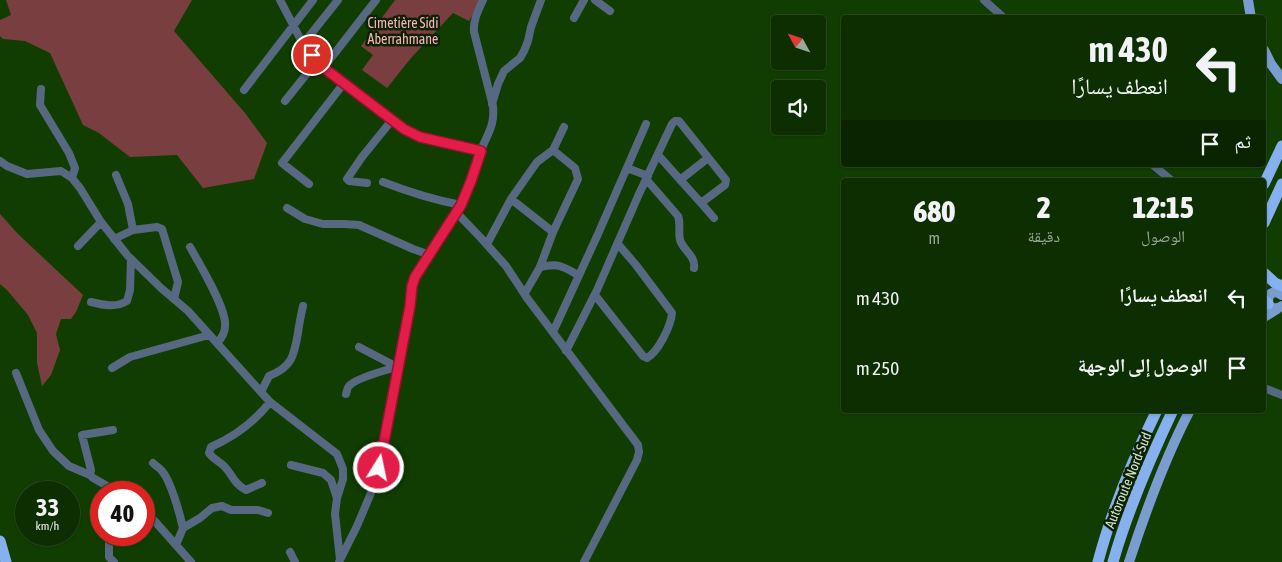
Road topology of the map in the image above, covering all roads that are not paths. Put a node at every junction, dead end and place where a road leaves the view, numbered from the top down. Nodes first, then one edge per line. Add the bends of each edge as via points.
1 (290, 0) edge
2 (313, 0) edge
3 (338, 0) edge
4 (376, 0) edge
5 (482, 0) edge
6 (541, 0) edge
7 (584, 0) edge
8 (595, 0) edge
9 (985, 0) edge
10 (1248, 0) edge
11 (282, 4) edge
12 (610, 11) dead end
13 (1001, 15) edge
14 (1250, 15) edge
15 (574, 18) dead end
16 (294, 25) junction
17 (303, 44) junction
18 (1266, 53) edge
19 (318, 61) junction
20 (324, 68) junction
21 (1282, 79) edge
22 (344, 83) junction
23 (41, 89) dead end
24 (244, 90) dead end
25 (285, 101) dead end
26 (492, 104) junction
27 (392, 120) junction
28 (646, 124) dead end
29 (564, 127) dead end
30 (1282, 146) edge
31 (553, 150) junction
32 (481, 151) junction
33 (658, 155) junction
34 (708, 158) junction
35 (0, 160) edge
36 (1155, 167) edge
37 (627, 168) junction
38 (116, 175) dead end
39 (647, 177) junction
40 (72, 178) junction
41 (1169, 178) edge
42 (680, 180) junction
43 (1266, 180) edge
44 (383, 182) dead end
45 (367, 183) dead end
46 (309, 184) dead end
47 (1282, 184) edge
48 (512, 199) junction
49 (701, 203) junction
50 (461, 205) junction
51 (287, 208) dead end
52 (456, 212) junction
53 (714, 218) dead end
54 (1266, 218) edge
55 (101, 222) junction
56 (133, 230) junction
57 (553, 232) junction
58 (114, 239) junction
59 (487, 244) junction
60 (618, 244) junction
61 (78, 246) dead end
62 (190, 247) dead end
63 (430, 255) junction
64 (131, 259) junction
65 (540, 267) junction
66 (694, 268) dead end
67 (578, 275) junction
68 (1266, 275) edge
69 (1266, 285) edge
70 (1280, 292) edge
71 (525, 293) junction
72 (595, 295) junction
73 (174, 299) junction
74 (91, 302) dead end
75 (1273, 305) edge
76 (303, 306) dead end
77 (553, 332) junction
78 (210, 335) junction
79 (217, 343) junction
80 (359, 347) dead end
81 (566, 351) junction
82 (397, 367) junction
83 (112, 368) dead end
84 (16, 373) dead end
85 (1266, 389) edge
86 (260, 392) junction
87 (346, 394) dead end
88 (1282, 395) edge
89 (270, 402) junction
90 (1155, 413) edge
91 (1172, 413) edge
92 (1178, 413) edge
93 (1188, 413) edge
94 (113, 430) dead end
95 (1154, 450) junction
96 (153, 463) dead end
97 (291, 465) dead end
98 (90, 475) junction
99 (98, 481) edge
100 (262, 483) dead end
101 (337, 498) junction
102 (268, 513) dead end
103 (155, 521) edge
104 (183, 528) junction
105 (0, 541) edge
106 (176, 545) junction
107 (109, 546) edge
108 (290, 552) dead end
109 (339, 561) edge
110 (6, 562) edge
111 (114, 562) edge
112 (191, 562) edge
113 (295, 562) edge
114 (584, 562) edge
115 (1098, 562) edge
116 (1113, 562) edge
117 (1129, 562) edge

1 - 11 street
2 - 16 street
3 - 17 street
4 - 20 street
5 - 26 street via 474,32
6 - 26 street via 524,51 504,71
7 - 15 street
8 - 12 street
9 - 13 street
10 - 14 main road
11 - 16 street
16 - 17 street
16 - 24 street
17 - 19 street
18 - 21 main road
19 - 20 street
19 - 25 street
20 - 22 street
22 - 27 street
22 - 46 street via 282,162
23 - 40 street via 40,105 69,153 75,168
26 - 32 street via 494,116 490,134
27 - 32 street via 420,137
27 - 45 street via 347,179
28 - 37 street
29 - 31 street
30 - 43 highway
31 - 48 street via 537,162
31 - 57 street via 575,168 578,179
32 - 50 street
33 - 34 street via 675,121
33 - 39 street
33 - 42 street
34 - 42 street
34 - 49 street via 726,183
35 - 40 street via 6,166 27,174 61,171
36 - 41 street
37 - 39 street
37 - 67 street
38 - 56 street via 128,204
39 - 60 street
39 - 66 street via 678,216 680,240 695,263
40 - 55 street
42 - 49 street
44 - 50 street via 414,194
47 - 54 highway
48 - 57 street
48 - 59 street
49 - 53 street
50 - 52 street
51 - 63 street via 305,220 359,225
52 - 59 street
52 - 63 street
55 - 58 street
55 - 61 street
56 - 58 street
56 - 73 street via 162,229 178,282
57 - 65 street
58 - 64 street
59 - 71 street
60 - 72 street
60 - 72 street via 672,313 659,347 650,357 643,356
62 - 79 street via 216,294 225,320 223,336
63 - 82 street via 412,286
64 - 73 street
64 - 74 street via 127,301 121,305 105,306
65 - 67 street via 560,266
65 - 71 street
67 - 77 street
68 - 70 highway
69 - 70 highway
70 - 75 main road via 1269,296
71 - 77 street
72 - 81 street
73 - 78 street
76 - 86 street via 292,358 286,366 269,376
77 - 81 street
78 - 79 street
78 - 83 street via 130,357
79 - 86 street
80 - 82 street
81 - 114 street via 638,445 639,452
82 - 87 street via 358,380 349,386
82 - 109 street via 379,468
84 - 98 street via 39,430 53,451 69,466
85 - 88 street
86 - 89 street
89 - 100 street via 260,414 224,442 211,447 209,452 240,487 246,490
89 - 101 street via 337,454 343,469
90 - 115 highway, Autoroute Nord-Sud via 1121,491
91 - 95 highway, Autoroute Nord-Sud
92 - 95 highway
93 - 117 main road via 1170,452
94 - 98 street via 82,435
95 - 116 highway, Autoroute Nord-Sud
96 - 104 street via 168,481
97 - 101 street via 323,474 331,480
98 - 99 street
101 - 109 street via 335,514
102 - 104 street via 231,510 222,506 212,508
103 - 106 street
104 - 106 street
105 - 110 highway
106 - 112 street
107 - 111 street via 109,557
108 - 113 street

